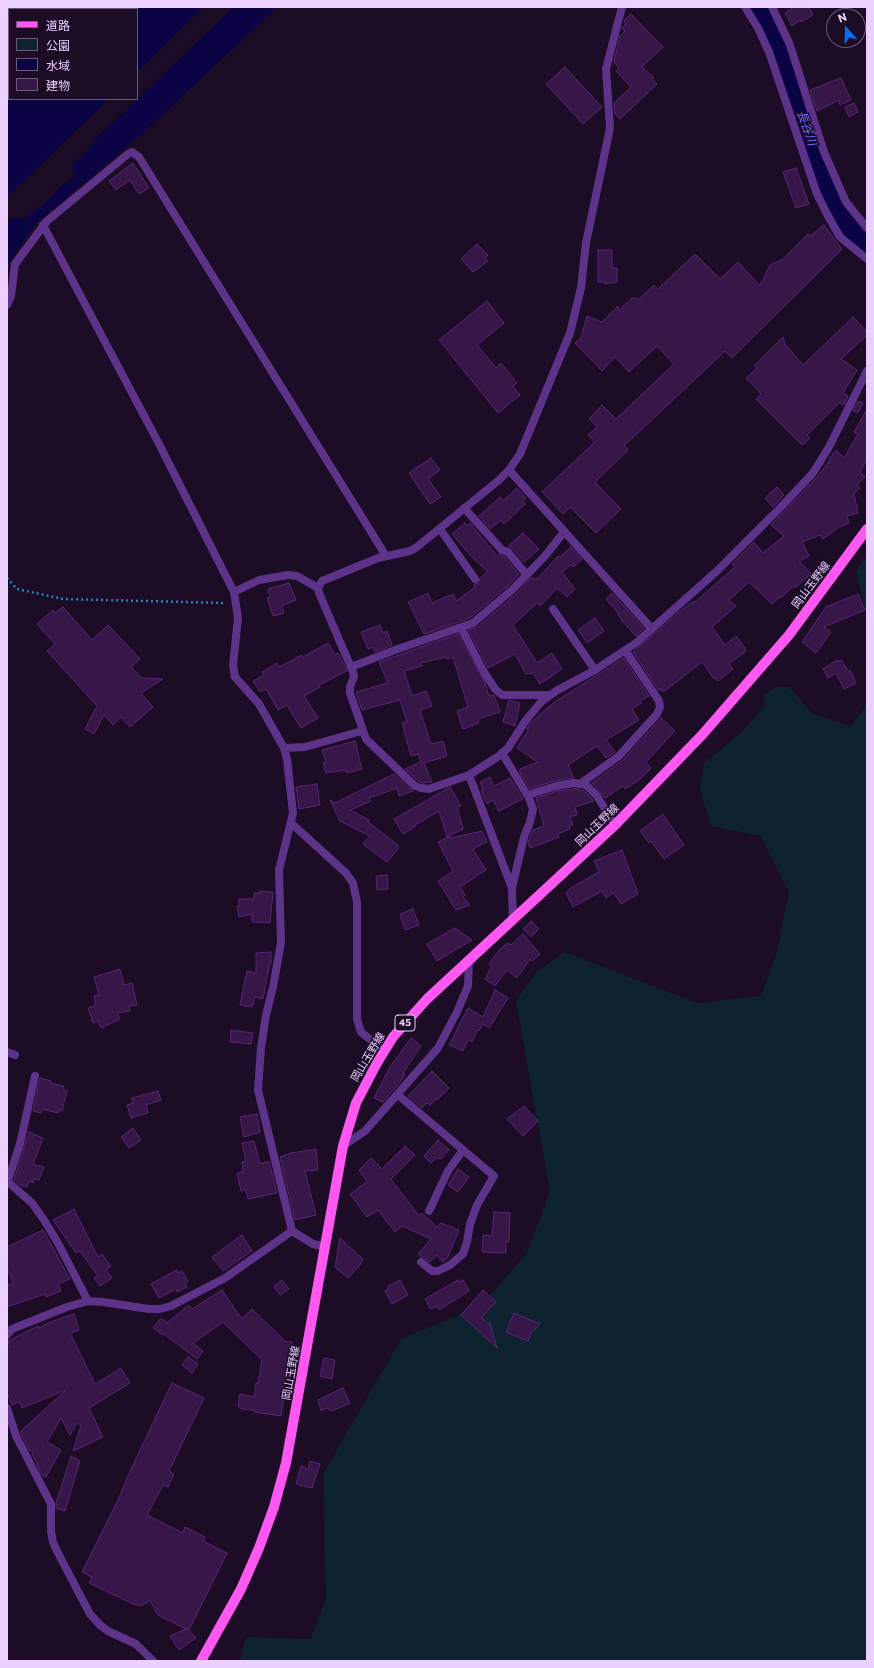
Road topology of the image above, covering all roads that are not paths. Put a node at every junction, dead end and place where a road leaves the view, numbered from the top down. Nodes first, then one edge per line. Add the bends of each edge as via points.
1 (622, 7) edge
2 (745, 7) edge
3 (772, 7) edge
4 (43, 225) junction
5 (867, 228) edge
6 (867, 259) edge
7 (7, 305) edge
8 (867, 371) edge
9 (509, 470) junction
10 (464, 508) junction
11 (440, 528) junction
12 (867, 529) edge
13 (564, 532) junction
14 (386, 556) junction
15 (527, 575) junction
16 (475, 579) dead end
17 (318, 588) junction
18 (234, 592) junction
19 (553, 609) dead end
20 (461, 628) junction
21 (652, 629) junction
22 (624, 650) junction
23 (351, 667) junction
24 (595, 670) junction
25 (550, 695) junction
26 (362, 731) junction
27 (284, 748) junction
28 (502, 753) junction
29 (469, 775) junction
30 (580, 784) junction
31 (528, 795) junction
32 (291, 823) junction
33 (615, 825) junction
34 (512, 888) junction
35 (513, 920) junction
36 (470, 960) junction
37 (384, 1051) junction
38 (35, 1076) dead end
39 (398, 1095) junction
40 (343, 1146) junction
41 (463, 1150) junction
42 (7, 1183) edge
43 (429, 1211) dead end
44 (292, 1230) junction
45 (326, 1247) junction
46 (421, 1262) dead end
47 (88, 1301) junction
48 (7, 1335) edge
49 (7, 1408) edge
50 (153, 1661) edge
51 (201, 1661) edge

1 - 9 street via 606,69 610,128 586,243 581,288 570,333 520,454
2 - 6 street via 769,52 812,180 827,214 840,237
3 - 5 street via 790,45 829,165 846,202
4 - 7 street via 15,264 11,296
4 - 14 street via 128,154 132,152 139,156
4 - 18 street
8 - 21 street via 813,473 718,570
9 - 10 street
9 - 13 street
10 - 11 street
10 - 15 street
11 - 14 street via 410,551
11 - 16 street
12 - 33 main road, 岡山玉野線 / 45 via 789,635 702,735
13 - 15 street
13 - 21 street
14 - 17 street via 322,581
15 - 20 street via 473,623
17 - 18 street via 297,576 288,575 259,580
17 - 23 street
18 - 27 street via 238,618 233,665 235,677 259,704
19 - 24 street
20 - 23 street
20 - 25 street via 484,672 502,695
21 - 22 street
22 - 24 street
22 - 30 street via 659,701 660,707 657,714 619,756
23 - 26 street via 354,677 350,693
24 - 25 street
25 - 28 street via 526,720
26 - 27 street via 305,747
26 - 29 street via 366,739 416,786 430,789
27 - 32 street via 293,813
28 - 29 street
28 - 31 street
29 - 34 street
30 - 31 street via 556,786
30 - 33 street via 586,785 597,796
31 - 34 street via 533,808
32 - 37 street via 346,873 353,883 357,902 358,1019 361,1032
32 - 44 street via 279,870 280,943 261,1048 258,1090
33 - 35 main road, 岡山玉野線 / 45
34 - 35 street
35 - 36 main road, 岡山玉野線 / 45
36 - 37 main road, 岡山玉野線 / 45 via 427,999
36 - 39 street via 468,986 438,1048
37 - 40 main road, 岡山玉野線 / 45 via 356,1102
38 - 42 street via 20,1144
39 - 40 street via 365,1131
39 - 41 street
40 - 45 main road, 岡山玉野線 / 45
41 - 43 street via 448,1171
41 - 46 street via 494,1176 477,1205 463,1254 438,1271 432,1271
42 - 47 street via 32,1203 44,1220
44 - 45 street via 313,1244
44 - 47 street via 225,1278 171,1306 149,1309
45 - 51 main road, 岡山玉野線 / 45 via 286,1463 274,1507 241,1589
47 - 48 street via 12,1329
49 - 50 street via 16,1436 51,1504 51,1531 57,1552 90,1614 108,1631 136,1644

